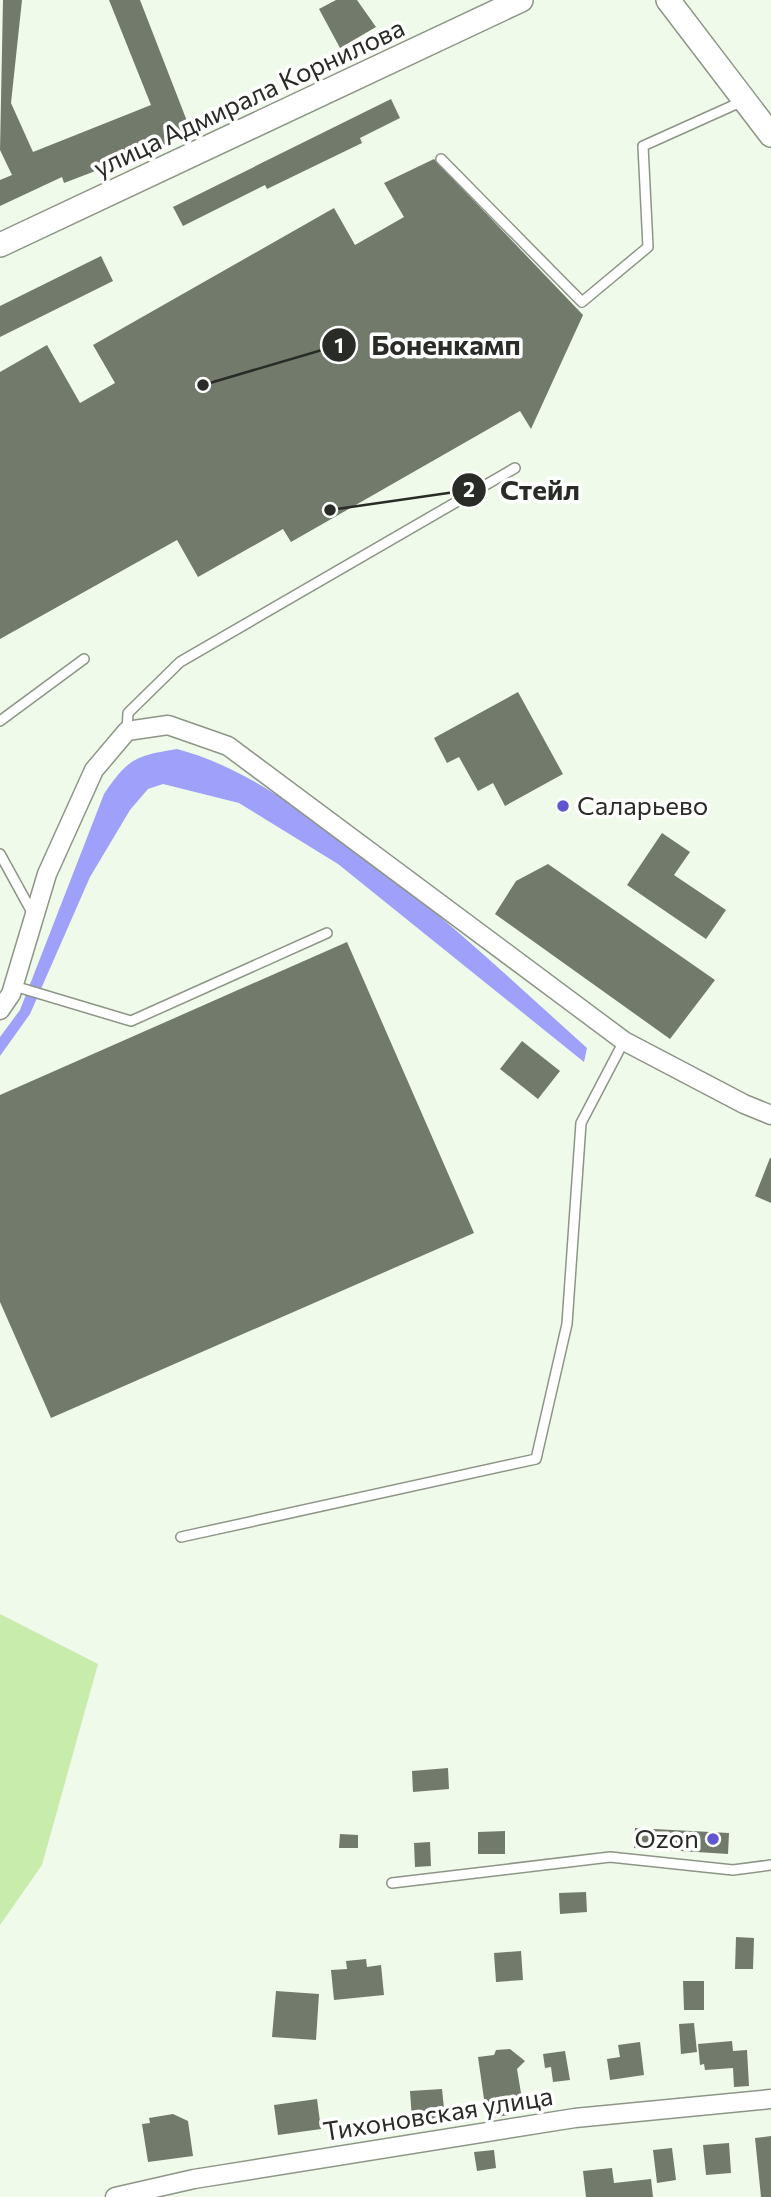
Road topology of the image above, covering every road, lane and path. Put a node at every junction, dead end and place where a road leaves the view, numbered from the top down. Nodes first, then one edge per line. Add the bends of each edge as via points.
1 (522, 0) edge
2 (668, 0) edge
3 (744, 100) junction
4 (771, 135) edge
5 (441, 159) dead end
6 (0, 246) edge
7 (515, 468) dead end
8 (84, 659) dead end
9 (0, 720) edge
10 (127, 731) junction
11 (0, 855) edge
12 (36, 919) junction
13 (327, 933) dead end
14 (14, 986) junction
15 (0, 1010) edge
16 (624, 1041) junction
17 (771, 1115) edge
18 (181, 1537) dead end
19 (771, 1865) edge
20 (391, 1883) dead end
21 (771, 2099) edge
22 (115, 2197) edge

1 - 6 main road, улица Адмирала Корнилова
2 - 3 main road
3 - 4 main road
3 - 5 lane via 643,146 648,247 582,302
7 - 10 lane via 180,662 128,713
8 - 9 lane
10 - 12 street via 93,770 47,874
10 - 16 street via 168,725 229,746
11 - 12 lane
12 - 14 street
13 - 14 lane via 131,1021
14 - 15 street
16 - 17 street
16 - 18 lane via 581,1123 567,1324 536,1459
19 - 20 lane via 733,1870 610,1857
21 - 22 street, Тихоновская улица via 575,2118 194,2179

